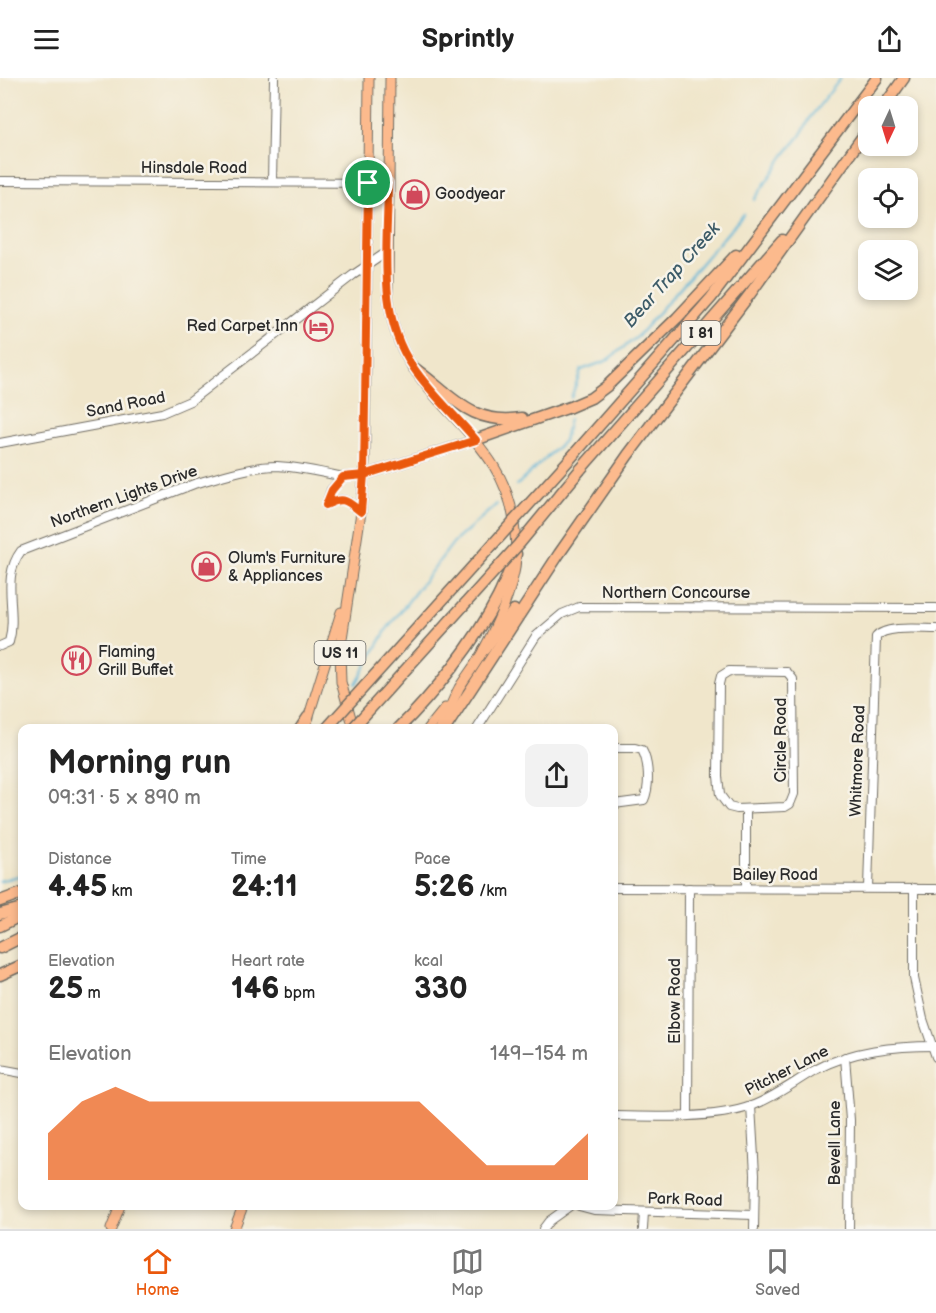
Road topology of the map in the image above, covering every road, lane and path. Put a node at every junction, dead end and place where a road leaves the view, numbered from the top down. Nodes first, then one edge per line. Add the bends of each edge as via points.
1 (274, 78) edge
2 (369, 78) edge
3 (390, 78) edge
4 (877, 78) edge
5 (904, 78) edge
6 (891, 96) edge
7 (858, 144) edge
8 (0, 181) edge
9 (272, 182) junction
10 (368, 183) junction
11 (388, 183) junction
12 (822, 196) junction
13 (774, 213) junction
14 (387, 252) junction
15 (367, 266) junction
16 (413, 367) junction
17 (549, 414) junction
18 (476, 440) junction
19 (0, 442) edge
20 (364, 475) junction
21 (343, 477) junction
22 (361, 512) junction
23 (516, 554) junction
24 (559, 554) junction
25 (352, 575) junction
26 (936, 608) edge
27 (936, 629) edge
28 (0, 646) edge
29 (484, 651) junction
30 (458, 689) junction
31 (351, 716) junction
32 (308, 717) joint
33 (304, 724) edge
34 (331, 724) edge
35 (352, 724) edge
36 (357, 724) edge
37 (357, 724) edge
38 (402, 724) edge
39 (432, 724) edge
40 (442, 724) edge
41 (448, 724) edge
42 (480, 724) edge
43 (618, 748) edge
44 (618, 803) edge
45 (746, 809) junction
46 (618, 888) edge
47 (689, 888) junction
48 (746, 888) junction
49 (868, 888) junction
50 (914, 888) junction
51 (936, 888) edge
52 (18, 894) edge
53 (0, 901) edge
54 (18, 909) edge
55 (0, 914) edge
56 (18, 917) edge
57 (0, 926) edge
58 (18, 940) edge
59 (0, 949) edge
60 (18, 966) edge
61 (0, 975) edge
62 (934, 1046) edge
63 (845, 1057) junction
64 (936, 1058) edge
65 (0, 1069) edge
66 (18, 1072) edge
67 (751, 1106) junction
68 (688, 1115) junction
69 (618, 1116) edge
70 (118, 1210) edge
71 (241, 1210) edge
72 (564, 1210) edge
73 (594, 1210) edge
74 (644, 1212) junction
75 (754, 1215) junction
76 (111, 1229) edge
77 (234, 1229) edge
78 (543, 1229) edge
79 (644, 1229) edge
80 (754, 1229) edge
81 (849, 1229) edge

1 - 9 street
2 - 10 main road, US 11
3 - 11 main road
4 - 13 highway, I 81
5 - 6 highway
7 - 12 highway, I 81
8 - 9 street, Hinsdale Road
9 - 10 street, Hinsdale Road
10 - 11 street, Hinsdale Road
10 - 15 main road, US 11
11 - 14 main road
12 - 24 highway via 628,455
12 - 36 highway, I 81, bridge
13 - 17 highway via 677,318 607,386 591,398
13 - 34 highway, I 81, bridge via 711,298
14 - 15 street, Sand Road
14 - 16 main road via 393,322
15 - 19 street, Sand Road via 196,397 176,408
15 - 20 main road, US 11
16 - 17 highway via 462,407 491,418 509,420
16 - 18 main road
17 - 18 highway
18 - 20 main road
18 - 23 main road via 508,495
20 - 21 street
20 - 22 main road, US 11
21 - 22 street via 326,505 344,499
21 - 28 street, Northern Lights Drive via 275,466 217,478 21,551 8,571 11,632 9,642
22 - 25 main road, US 11
23 - 29 main road via 506,599
23 - 38 highway via 497,598 474,636
24 - 29 highway
24 - 41 highway
25 - 31 main road, US 11 via 340,652 341,682
25 - 32 main road
26 - 42 street, Northern Concourse via 579,607 562,614 536,636
27 - 49 street, Whitmore Road via 890,630 877,635
29 - 30 main road
30 - 39 main road
30 - 40 main road
31 - 35 main road, US 11
31 - 37 main road
32 - 33 highway
43 - 44 street via 642,750 647,775 644,800
45 - 45 street, Circle Road via 729,807 720,795 721,676 729,671 787,672 794,685 794,794 785,807
45 - 48 street
46 - 47 street, Bailey Road
47 - 48 street, Bailey Road
47 - 68 street, Elbow Road
48 - 49 street, Bailey Road
49 - 50 street, Bailey Road
50 - 51 street, Bailey Road
50 - 62 street via 914,978
52 - 53 highway
54 - 55 highway
56 - 57 highway
58 - 59 highway
60 - 61 highway
62 - 63 street, Pitcher Lane via 883,1049
62 - 64 street
63 - 67 street, Pitcher Lane
63 - 81 street, Bevell Lane via 850,1120
65 - 66 street
67 - 68 street, Pitcher Lane
67 - 75 street
68 - 69 street, Pitcher Lane
70 - 76 main road
71 - 77 main road
72 - 78 street
73 - 74 street, Park Road
74 - 75 street, Park Road
74 - 79 street
75 - 80 street

